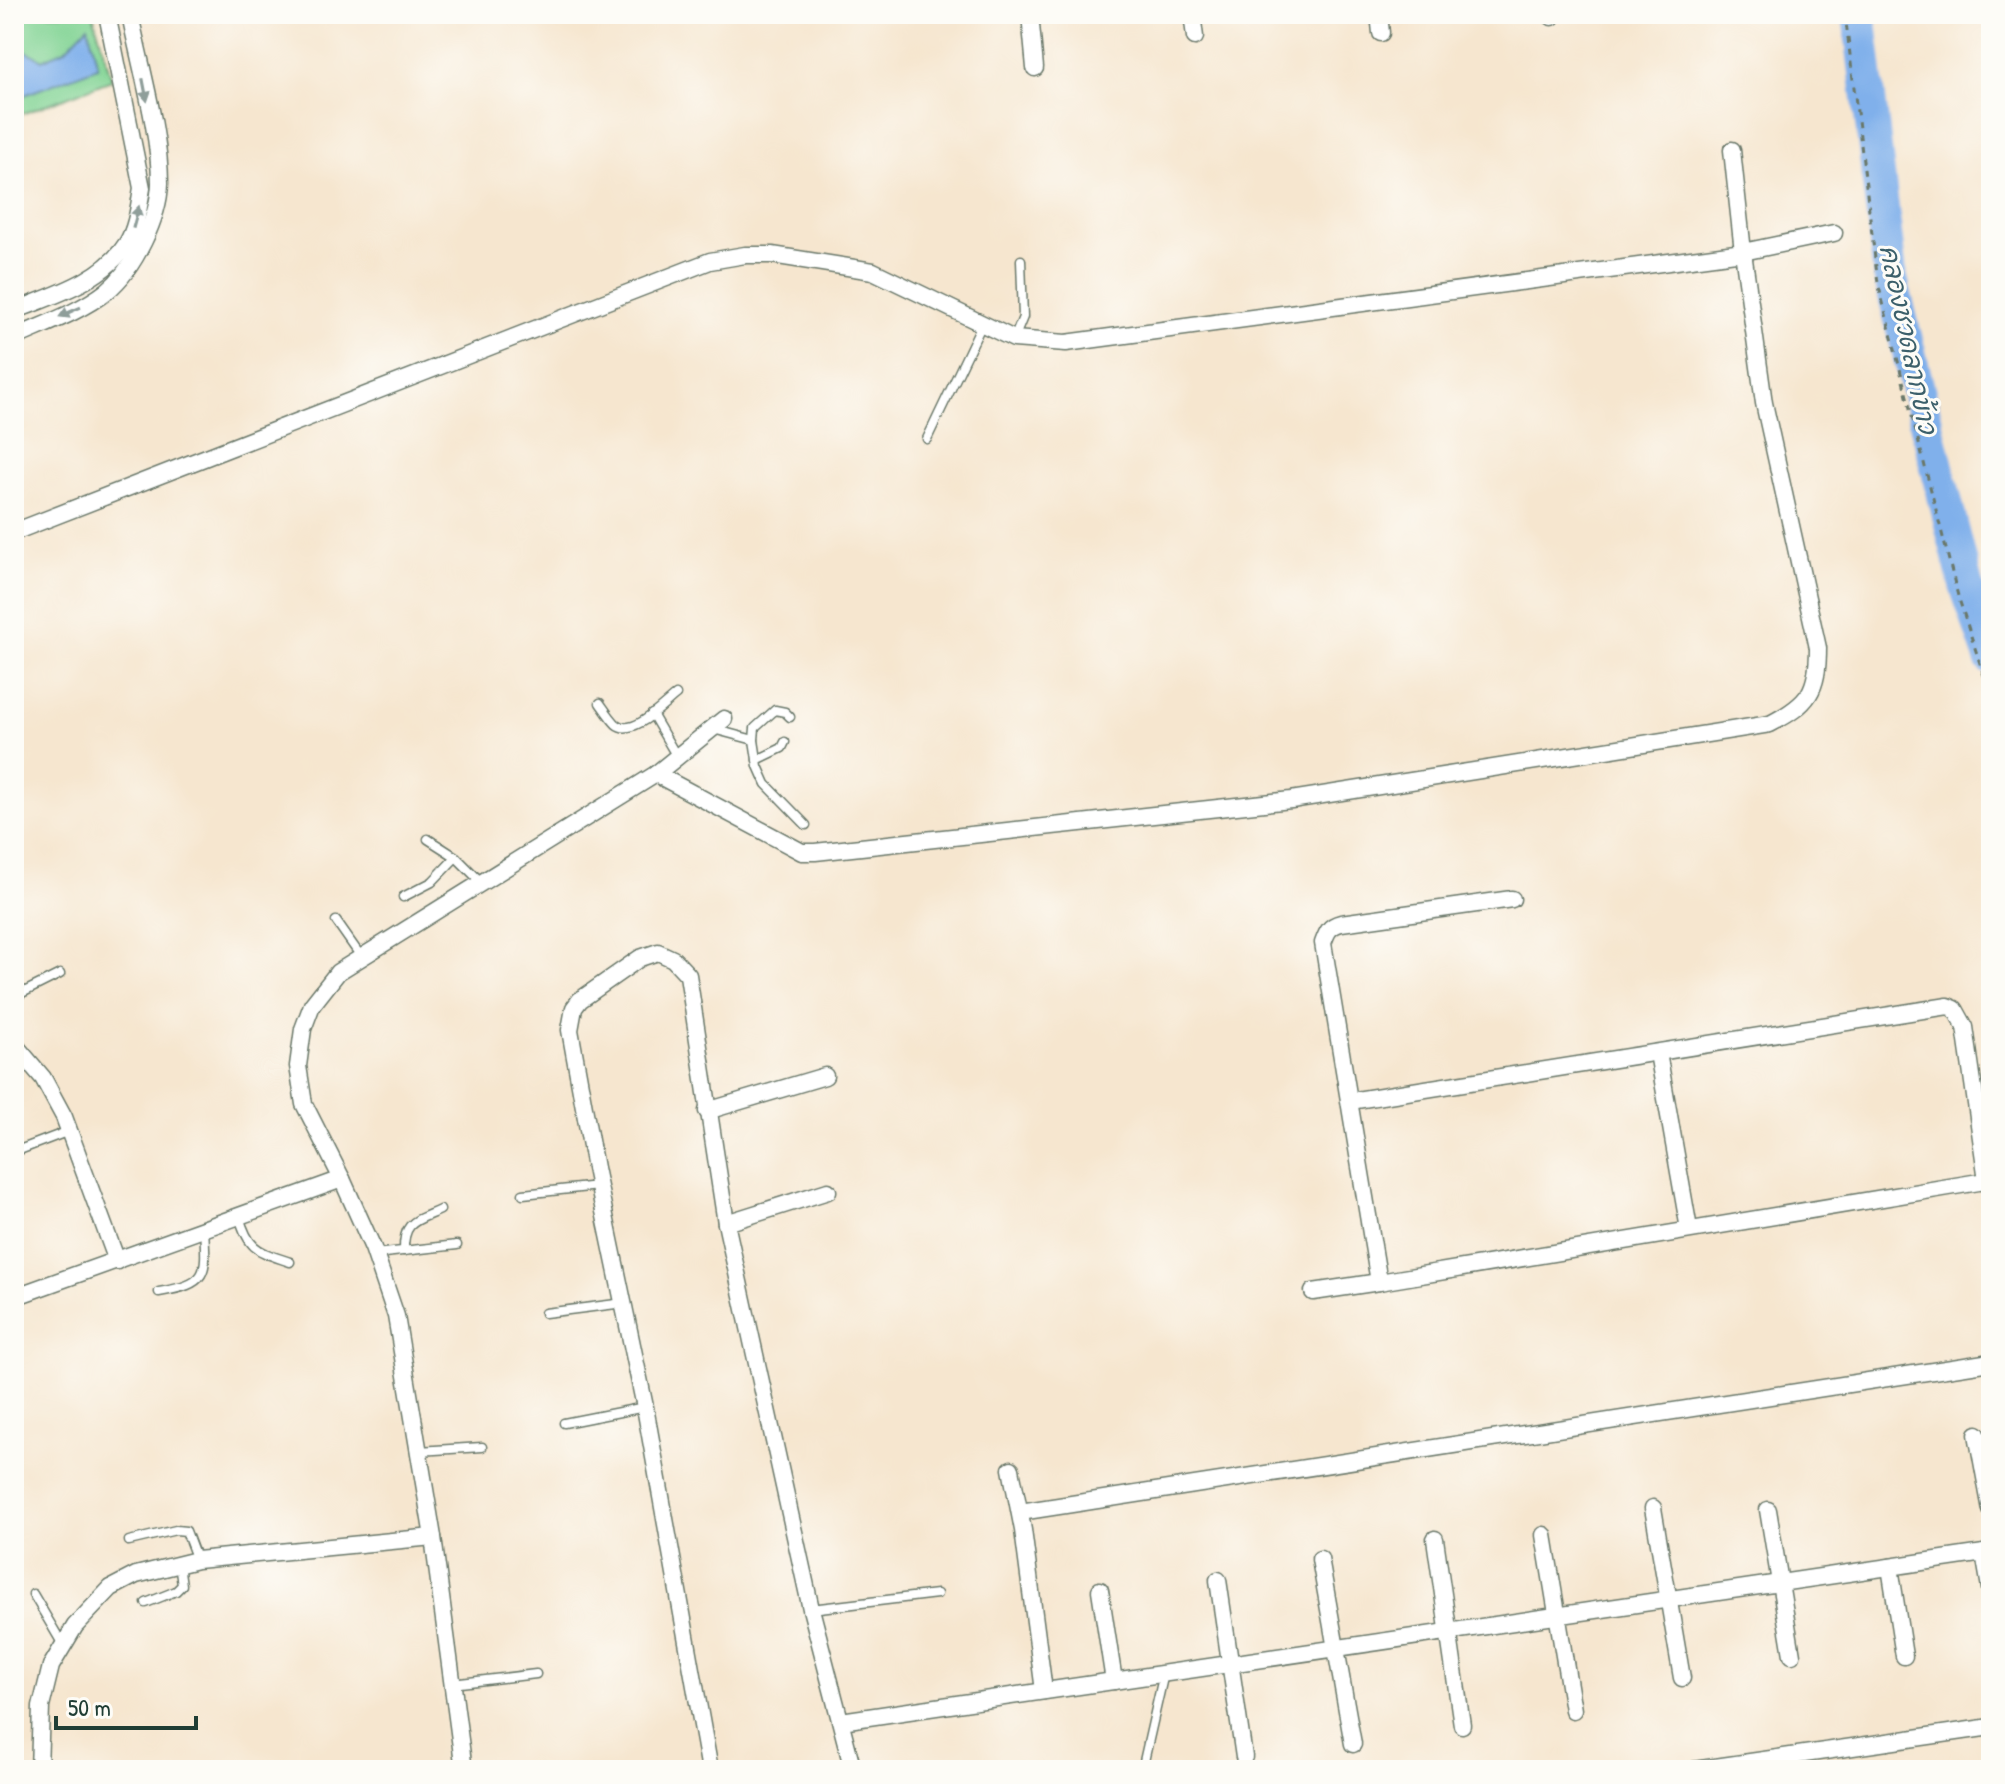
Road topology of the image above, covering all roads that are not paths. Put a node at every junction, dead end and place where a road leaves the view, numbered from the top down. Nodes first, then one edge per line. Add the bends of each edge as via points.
1 (107, 14) edge
2 (130, 14) edge
3 (1030, 14) edge
4 (1192, 14) edge
5 (1379, 14) edge
6 (1381, 33) dead end
7 (1195, 37) dead end
8 (1035, 68) dead end
9 (155, 140) junction
10 (133, 146) junction
11 (1732, 150) dead end
12 (1834, 233) dead end
13 (1743, 252) junction
14 (1021, 260) dead end
15 (14, 311) edge
16 (982, 324) junction
17 (14, 338) edge
18 (1014, 339) junction
19 (927, 439) dead end
20 (14, 532) edge
21 (676, 695) dead end
22 (600, 703) dead end
23 (652, 714) junction
24 (790, 717) dead end
25 (718, 724) joint
26 (754, 740) junction
27 (785, 742) dead end
28 (677, 757) junction
29 (757, 760) junction
30 (656, 774) junction
31 (806, 825) dead end
32 (428, 839) dead end
33 (456, 857) junction
34 (482, 883) junction
35 (403, 897) dead end
36 (1512, 899) dead end
37 (336, 921) dead end
38 (362, 958) junction
39 (60, 974) dead end
40 (14, 997) edge
41 (14, 1044) edge
42 (1658, 1053) junction
43 (825, 1076) dead end
44 (1350, 1101) junction
45 (707, 1111) junction
46 (69, 1131) junction
47 (14, 1152) edge
48 (342, 1179) junction
49 (1989, 1180) edge
50 (599, 1186) junction
51 (828, 1191) dead end
52 (523, 1194) dead end
53 (440, 1210) dead end
54 (239, 1216) junction
55 (726, 1223) junction
56 (204, 1229) junction
57 (1689, 1229) junction
58 (457, 1245) dead end
59 (404, 1251) junction
60 (375, 1254) junction
61 (117, 1261) junction
62 (290, 1262) dead end
63 (1379, 1282) junction
64 (159, 1292) dead end
65 (1313, 1292) dead end
66 (14, 1297) edge
67 (625, 1303) junction
68 (545, 1313) dead end
69 (1991, 1362) edge
70 (645, 1407) junction
71 (564, 1423) dead end
72 (1977, 1434) dead end
73 (482, 1447) dead end
74 (418, 1451) junction
75 (1011, 1469) dead end
76 (1653, 1508) dead end
77 (1768, 1510) dead end
78 (1991, 1510) edge
79 (1020, 1512) junction
80 (1544, 1535) dead end
81 (433, 1537) junction
82 (1435, 1539) dead end
83 (129, 1541) dead end
84 (1988, 1552) edge
85 (1320, 1559) dead end
86 (197, 1560) junction
87 (179, 1564) junction
88 (1890, 1567) junction
89 (1218, 1580) dead end
90 (1779, 1583) junction
91 (1100, 1590) dead end
92 (33, 1594) dead end
93 (937, 1594) dead end
94 (1991, 1594) edge
95 (1671, 1599) junction
96 (146, 1603) dead end
97 (811, 1609) junction
98 (1559, 1615) junction
99 (1447, 1632) junction
100 (63, 1645) junction
101 (1334, 1648) junction
102 (1792, 1655) dead end
103 (1904, 1656) dead end
104 (1230, 1664) junction
105 (1164, 1673) junction
106 (536, 1674) dead end
107 (1682, 1678) dead end
108 (1114, 1681) junction
109 (452, 1684) junction
110 (1044, 1691) junction
111 (1573, 1710) dead end
112 (841, 1721) junction
113 (1462, 1725) dead end
114 (1991, 1727) edge
115 (1353, 1744) dead end
116 (1244, 1757) dead end
117 (14, 1767) edge
118 (24, 1770) edge
119 (39, 1770) edge
120 (464, 1770) edge
121 (710, 1770) edge
122 (853, 1770) edge
123 (1142, 1770) edge
124 (1694, 1770) edge

1 - 10 street
2 -> 9 street
3 - 8 street
4 - 7 street
5 - 6 street
9 - 10 street
9 -> 17 street via 160,186 135,260 87,305
15 -> 10 street via 95,275 129,241 142,188
11 - 13 street
12 - 13 street
13 - 18 street via 1066,343
13 - 30 street via 1764,403 1818,648 1818,675 1810,694 1770,724 1291,800 815,852 802,852
14 - 18 lane via 1023,317
16 - 18 street
16 - 19 lane
16 - 20 street via 873,271 772,255 710,261
21 - 23 lane
22 - 23 lane via 618,726 626,728
23 - 28 lane
24 - 26 lane via 775,710 755,728
25 - 26 lane
25 - 28 street
26 - 29 lane
27 - 29 lane
28 - 30 street
29 - 31 lane via 766,784
30 - 34 street
32 - 33 lane
33 - 34 lane
33 - 35 lane via 432,882
34 - 38 street
36 - 44 street via 1341,923 1327,931 1323,943
37 - 38 lane
38 - 48 street via 338,972 312,1005 298,1066 304,1104
39 - 40 lane
41 - 46 street via 43,1078
42 - 44 street
42 - 49 street via 1948,1006 1965,1027
42 - 57 street
43 - 45 street
44 - 63 street
45 - 50 street via 688,975 664,954 650,953 580,1000 572,1015 571,1038
45 - 55 street
46 - 47 lane
46 - 61 street
48 - 54 street
48 - 60 street
49 - 57 street
50 - 52 lane
50 - 67 street
51 - 55 street
53 - 59 lane via 407,1228
54 - 56 street
54 - 62 lane via 251,1245
55 - 97 street
56 - 61 street
56 - 64 lane via 206,1264 201,1275 184,1288
57 - 63 street
58 - 59 lane
59 - 60 lane
60 - 74 street via 396,1316
61 - 66 street
63 - 65 street
67 - 68 lane
67 - 70 street
69 - 79 street
70 - 71 lane
70 - 121 street
72 - 78 street
73 - 74 lane
74 - 81 street
75 - 79 street
76 - 95 street
77 - 90 street
79 - 110 street
80 - 98 street
81 - 86 street
81 - 109 street
82 - 99 street
83 - 86 lane via 186,1531
84 - 88 street
84 - 94 street
85 - 101 street
86 - 87 street
87 - 96 lane via 182,1585
87 - 100 street via 111,1588
88 - 90 street
88 - 103 street
89 - 104 street
90 - 95 street
90 - 102 street
91 - 108 street
92 - 100 lane
93 - 97 lane
95 - 98 street
95 - 107 street
97 - 112 street
98 - 99 street
98 - 111 street
99 - 101 street
99 - 113 street
100 - 119 street via 51,1666 41,1707
101 - 104 street
101 - 115 street
104 - 105 street
104 - 116 street
105 - 108 street
105 - 123 lane
106 - 109 lane
108 - 110 street
109 - 120 street
110 - 112 street
112 - 122 street
114 - 124 street
117 - 118 lane

